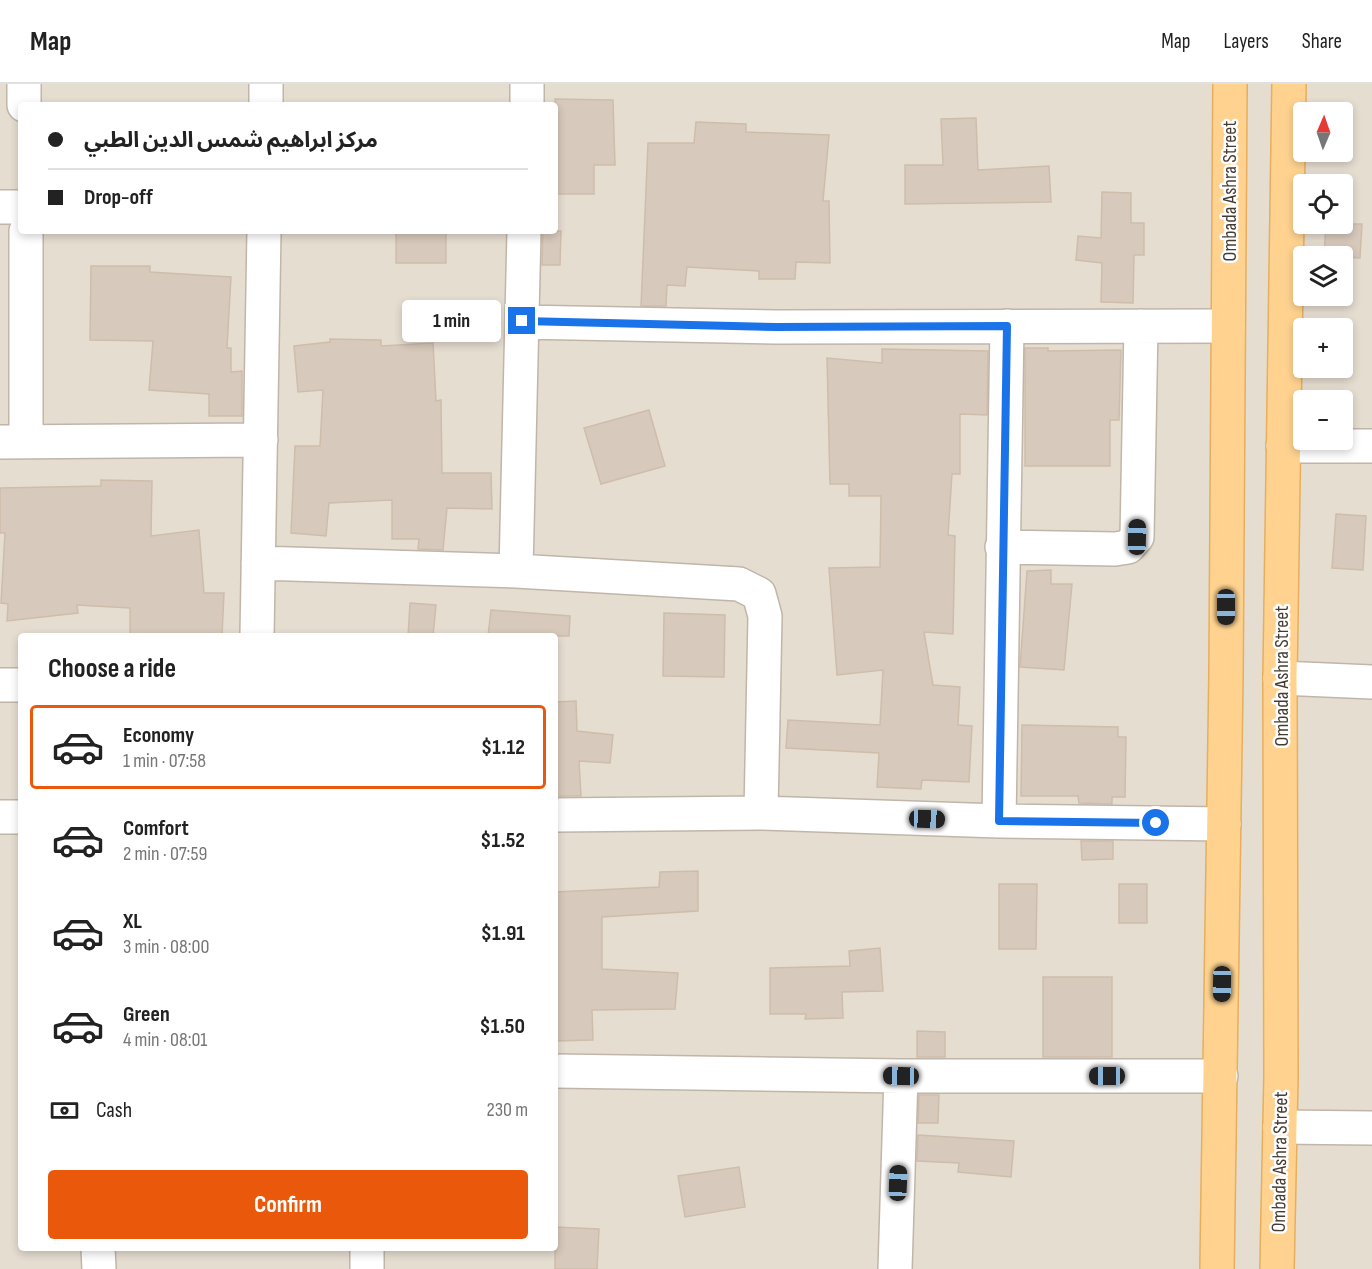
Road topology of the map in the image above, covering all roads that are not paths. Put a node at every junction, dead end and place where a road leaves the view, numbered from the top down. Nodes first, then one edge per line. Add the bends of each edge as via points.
1 (24, 84) edge
2 (266, 84) edge
3 (527, 84) edge
4 (1230, 84) edge
5 (1289, 84) edge
6 (24, 102) edge
7 (266, 102) edge
8 (527, 102) edge
9 (0, 207) edge
10 (18, 207) edge
11 (26, 234) edge
12 (264, 234) edge
13 (524, 234) edge
14 (522, 321) junction
15 (1007, 326) junction
16 (1141, 326) junction
17 (1228, 326) junction
18 (261, 440) junction
19 (13, 442) edge
20 (1283, 446) junction
21 (1372, 446) edge
22 (1002, 548) junction
23 (258, 563) junction
24 (516, 571) junction
25 (257, 633) edge
26 (1280, 678) junction
27 (1372, 682) edge
28 (0, 685) edge
29 (18, 685) edge
30 (761, 813) junction
31 (558, 815) edge
32 (0, 817) edge
33 (18, 817) edge
34 (999, 821) junction
35 (1224, 824) junction
36 (558, 1071) edge
37 (901, 1076) junction
38 (1221, 1076) junction
39 (1280, 1127) junction
40 (1372, 1128) edge
41 (98, 1251) edge
42 (367, 1251) edge
43 (99, 1269) edge
44 (367, 1269) edge
45 (895, 1269) edge
46 (1217, 1269) edge
47 (1277, 1269) edge

1 - 6 street
2 - 7 street
3 - 8 street
4 - 17 main road, Ombada Ashra Street
5 - 20 main road, Ombada Ashra Street
9 - 10 street
11 - 19 street
12 - 18 street
13 - 14 street
14 - 15 street via 776,327
14 - 24 street
15 - 16 street
15 - 22 street
16 - 17 street
16 - 22 street via 1137,537 1128,547 1115,549
17 - 35 main road, Ombada Ashra Street
18 - 19 street
18 - 23 street
20 - 21 street
20 - 26 main road, Ombada Ashra Street
22 - 34 street
23 - 24 street
23 - 25 street
24 - 30 street via 740,584 759,594 765,616
26 - 27 street
26 - 39 main road, Ombada Ashra Street
28 - 29 street
30 - 31 street
30 - 34 street
32 - 33 street
34 - 35 street
35 - 38 main road, Ombada Ashra Street
36 - 37 street
37 - 38 street
37 - 45 street
38 - 46 main road, Ombada Ashra Street
39 - 40 street
39 - 47 main road, Ombada Ashra Street
41 - 43 street
42 - 44 street

